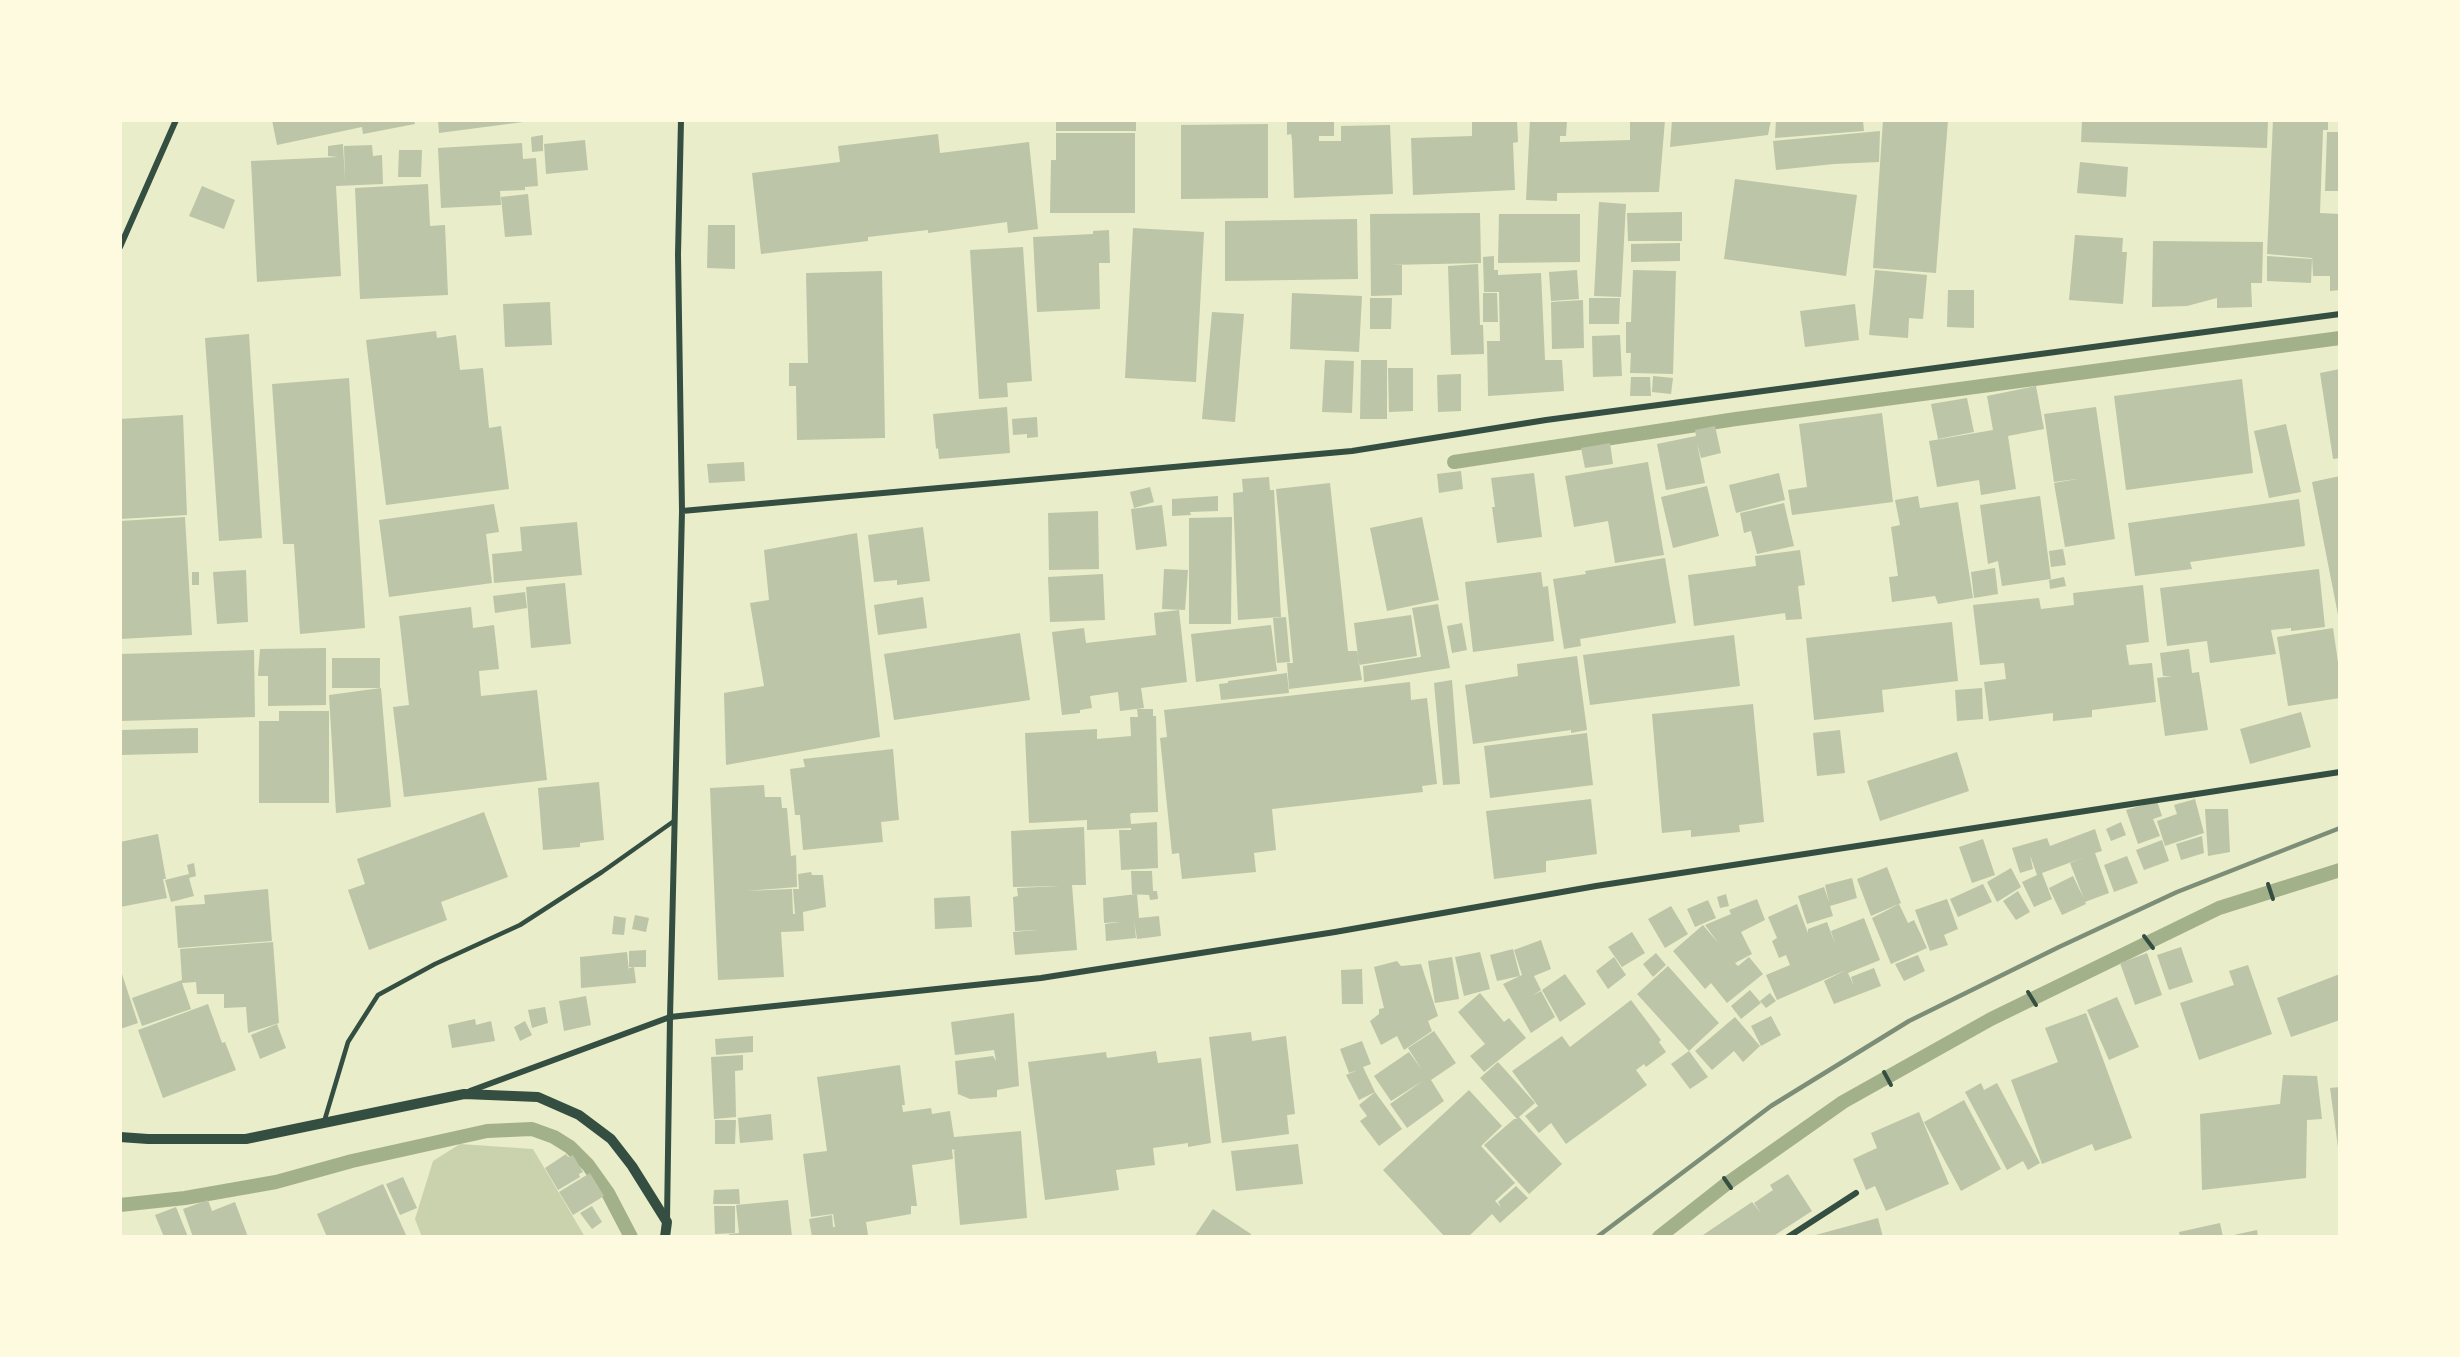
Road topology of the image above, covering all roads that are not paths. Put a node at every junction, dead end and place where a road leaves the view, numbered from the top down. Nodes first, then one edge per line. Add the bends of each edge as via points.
1 (176, 120) edge
2 (681, 120) edge
3 (120, 247) edge
4 (2340, 314) edge
5 (682, 511) junction
6 (2340, 772) edge
7 (674, 821) junction
8 (669, 1017) junction
9 (464, 1094) junction
10 (323, 1123) junction
11 (120, 1137) edge
12 (1856, 1193) dead end
13 (667, 1222) junction
14 (665, 1237) edge
15 (1788, 1237) edge

1 - 3 street
2 - 5 street via 678,254
4 - 5 street via 1546,420 1352,451
5 - 7 street
6 - 8 street via 1596,886 1041,978
7 - 8 street
7 - 10 lane via 520,925 378,995 348,1042
8 - 9 street
8 - 13 street
9 - 10 street
9 - 13 street via 538,1097 579,1115 611,1139
10 - 11 street via 246,1140
12 - 15 street
13 - 14 street

